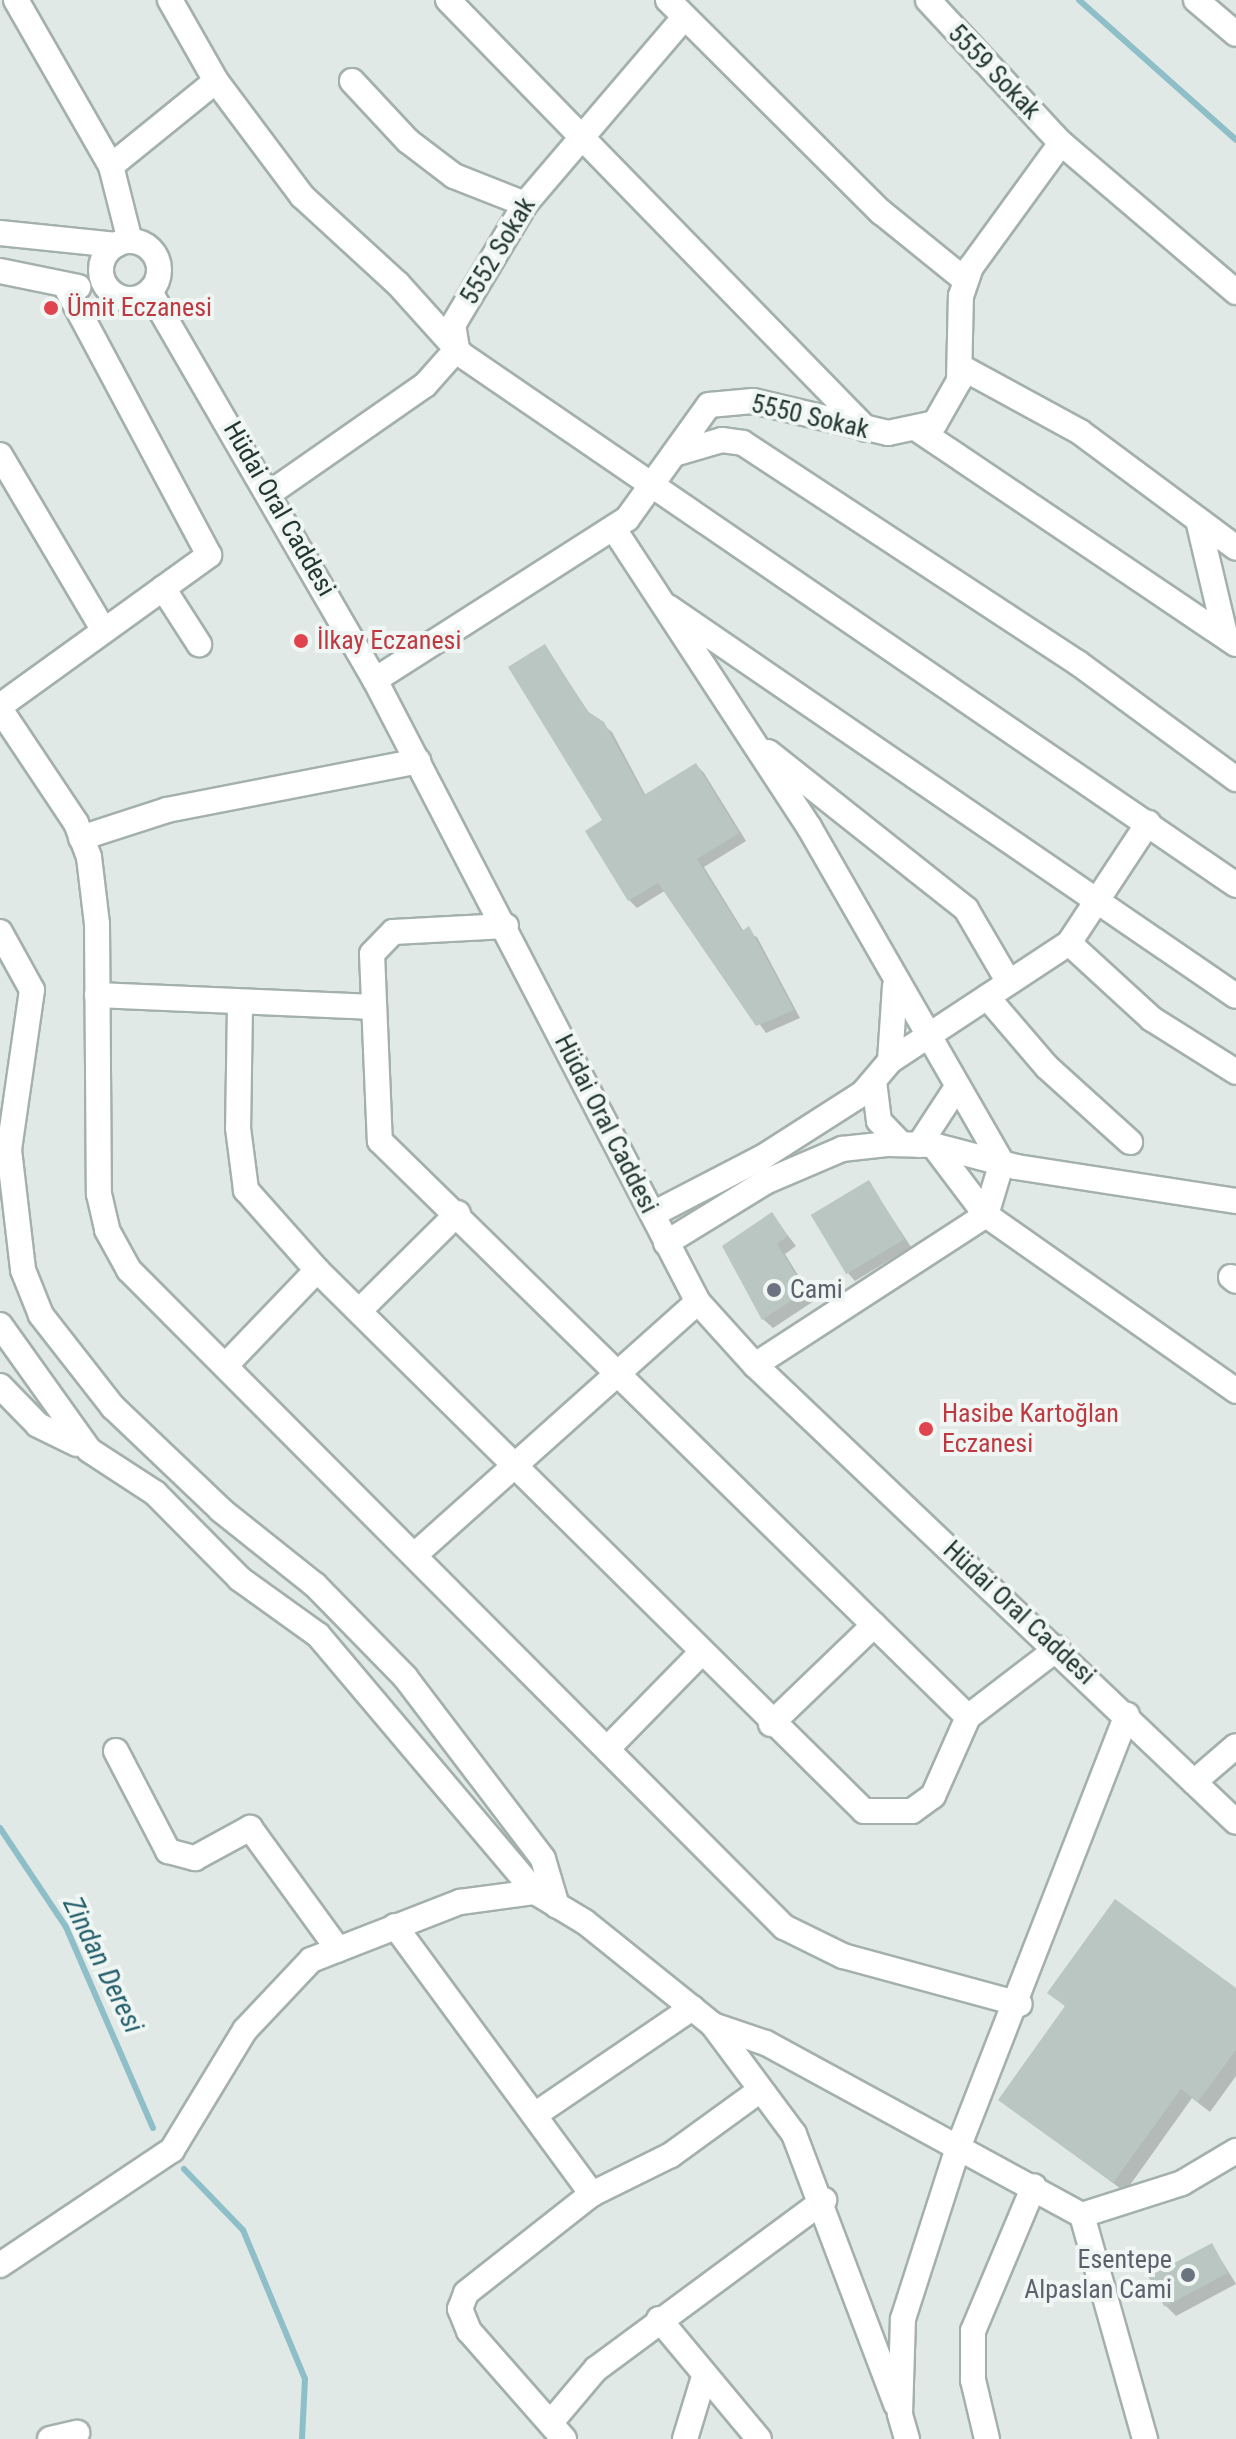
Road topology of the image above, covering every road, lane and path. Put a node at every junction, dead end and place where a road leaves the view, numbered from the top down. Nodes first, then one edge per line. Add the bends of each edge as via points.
1 (16, 0) edge
2 (170, 0) edge
3 (448, 0) edge
4 (928, 0) edge
5 (1196, 0) edge
6 (676, 9) edge
7 (1236, 34) edge
8 (216, 81) junction
9 (352, 81) dead end
10 (576, 136) junction
11 (1061, 143) junction
12 (111, 166) junction
13 (525, 204) junction
14 (0, 233) edge
15 (123, 243) junction
16 (0, 271) edge
17 (965, 280) junction
18 (65, 285) junction
19 (108, 290) junction
20 (150, 292) junction
21 (1236, 292) edge
22 (457, 349) junction
23 (961, 367) junction
24 (866, 429) junction
25 (920, 431) junction
26 (674, 454) junction
27 (0, 455) edge
28 (656, 482) junction
29 (270, 493) junction
30 (1198, 520) junction
31 (614, 529) junction
32 (1236, 548) edge
33 (163, 588) junction
34 (659, 601) junction
35 (104, 631) junction
36 (1231, 639) edge
37 (199, 644) dead end
38 (375, 680) junction
39 (0, 707) edge
40 (750, 738) junction
41 (418, 761) junction
42 (1236, 779) edge
43 (1148, 823) junction
44 (81, 838) junction
45 (1236, 885) edge
46 (1099, 901) junction
47 (506, 926) junction
48 (0, 932) edge
49 (1069, 943) junction
50 (894, 980) junction
51 (1008, 981) junction
52 (97, 995) junction
53 (1236, 996) edge
54 (987, 997) junction
55 (240, 1005) junction
56 (374, 1007) junction
57 (928, 1040) junction
58 (890, 1061) junction
59 (1236, 1072) edge
60 (874, 1081) junction
61 (955, 1090) junction
62 (1130, 1142) dead end
63 (918, 1145) junction
64 (1002, 1162) junction
65 (1236, 1201) edge
66 (458, 1213) junction
67 (653, 1214) junction
68 (986, 1215) junction
69 (666, 1243) junction
70 (317, 1270) junction
71 (698, 1302) junction
72 (359, 1311) junction
73 (0, 1325) edge
74 (227, 1364) junction
75 (755, 1365) junction
76 (615, 1369) junction
77 (0, 1386) edge
78 (1236, 1391) edge
79 (89, 1450) junction
80 (516, 1462) junction
81 (418, 1552) junction
82 (874, 1625) junction
83 (1058, 1648) junction
84 (700, 1654) junction
85 (1127, 1715) junction
86 (968, 1717) junction
87 (771, 1724) junction
88 (1236, 1746) edge
89 (608, 1748) junction
90 (116, 1751) dead end
91 (1194, 1782) junction
92 (1236, 1822) edge
93 (535, 1892) junction
94 (557, 1906) junction
95 (395, 1926) junction
96 (338, 1949) junction
97 (1020, 2004) junction
98 (692, 2008) junction
99 (713, 2025) junction
100 (759, 2091) junction
101 (536, 2114) junction
102 (958, 2148) junction
103 (1236, 2151) edge
104 (1034, 2186) junction
105 (592, 2194) junction
106 (824, 2200) junction
107 (1082, 2215) junction
108 (0, 2265) edge
109 (659, 2319) junction
110 (704, 2377) junction
111 (900, 2414) junction
112 (558, 2430) edge
113 (77, 2433) dead end
114 (50, 2439) edge
115 (685, 2439) edge
116 (759, 2439) edge
117 (907, 2439) edge
118 (987, 2439) edge
119 (1145, 2439) edge

1 - 12 street
2 - 8 street
3 - 10 street
4 - 11 street, 5559 Sokak
5 - 7 street
6 - 10 street, 5552 Sokak
6 - 17 street via 881,212
8 - 12 street
8 - 22 street via 302,196
9 - 13 street via 408,141 454,176
10 - 13 street, 5552 Sokak
10 - 24 street via 667,220
11 - 17 street via 987,237
11 - 21 street, 5559 Sokak
12 - 15 street
13 - 22 street, 5552 Sokak via 453,325
14 - 15 street
15 - 19 street via 101,270
15 - 20 street via 155,256 159,270
16 - 18 street
17 - 23 street
18 - 19 street
18 - 33 street via 209,555
19 - 20 street via 130,300
20 - 29 street, Hüdai Oral Caddesi
22 - 28 street via 507,390
22 - 29 street via 425,385
23 - 25 street via 954,398
23 - 30 street via 1080,432
24 - 25 street, 5550 Sokak
24 - 26 street, 5550 Sokak via 725,401 704,411
25 - 36 street
26 - 28 street, 5550 Sokak
26 - 42 street via 722,440 743,443 1078,663
27 - 35 street
28 - 31 street, 5550 Sokak
28 - 43 street
29 - 38 street, Hüdai Oral Caddesi
30 - 32 street
30 - 36 street
31 - 34 street
31 - 38 street, 5550 Sokak
33 - 35 street
33 - 37 street
34 - 40 street
34 - 46 street
35 - 39 street
38 - 41 street, Hüdai Oral Caddesi
39 - 44 street
40 - 50 street
40 - 51 street via 966,909
41 - 44 street via 167,810
41 - 47 street, Hüdai Oral Caddesi
43 - 45 street
43 - 46 street
44 - 52 street via 97,924
46 - 49 street
46 - 53 street
47 - 56 street via 381,939 372,954
47 - 67 street, Hüdai Oral Caddesi
48 - 94 street via 32,990 9,1150 20,1256 41,1315 113,1407 221,1510 315,1585 405,1677 543,1859
49 - 51 street
49 - 59 street via 1152,1019
50 - 57 street
50 - 58 street
51 - 54 street
52 - 55 street
52 - 74 street via 99,1194 107,1230 129,1270
54 - 57 street
54 - 62 street via 1047,1067
55 - 56 street
55 - 70 street via 238,1128 246,1190
56 - 66 street via 380,1141
57 - 58 street
57 - 61 street
58 - 60 street
60 - 63 street via 879,1121
60 - 67 street via 763,1157
61 - 63 street
61 - 64 street
63 - 64 street
63 - 68 street
63 - 69 street via 842,1149 765,1182
64 - 65 street
64 - 68 street
66 - 72 street
66 - 76 street
67 - 69 street, Hüdai Oral Caddesi
68 - 75 street
68 - 78 street
69 - 71 street, Hüdai Oral Caddesi
70 - 72 street
70 - 74 street
71 - 75 street, Hüdai Oral Caddesi
71 - 76 street
72 - 80 street
73 - 79 street
74 - 81 street
75 - 83 street, Hüdai Oral Caddesi
76 - 80 street
76 - 82 street
77 - 79 street via 38,1425
79 - 93 street via 155,1493 240,1579 318,1635
80 - 81 street
80 - 84 street
81 - 89 street
82 - 86 street
82 - 87 street
83 - 85 street, Hüdai Oral Caddesi
83 - 86 street
84 - 87 street
84 - 89 street
85 - 91 street, Hüdai Oral Caddesi
85 - 97 street
86 - 87 street via 933,1796 912,1811 886,1815 864,1811
88 - 91 street
89 - 97 street via 784,1927 843,1956
90 - 96 street via 168,1851 195,1858 250,1828
91 - 92 street, Hüdai Oral Caddesi
93 - 94 street
93 - 95 street via 460,1902
94 - 98 street
95 - 96 street
95 - 101 street
96 - 108 street via 311,1960 245,2030 172,2150
97 - 102 street
98 - 99 street
98 - 101 street
99 - 100 street
99 - 102 street via 766,2043
100 - 105 street via 671,2155
100 - 106 street via 794,2134
101 - 105 street
102 - 104 street
102 - 111 street via 903,2319
103 - 107 street via 1182,2183
104 - 107 street
104 - 118 street via 973,2331 973,2380
105 - 112 street via 478,2278 460,2309 469,2331
106 - 109 street
106 - 111 street
107 - 119 street
109 - 110 street
109 - 112 street via 596,2369
110 - 115 street
110 - 116 street
111 - 117 street
113 - 114 street

